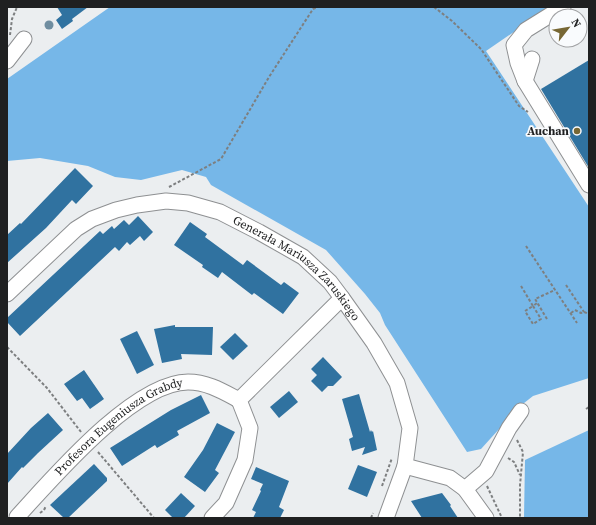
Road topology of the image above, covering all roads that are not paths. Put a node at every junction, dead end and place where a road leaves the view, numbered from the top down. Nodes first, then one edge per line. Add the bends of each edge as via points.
1 (563, 7) edge
2 (17, 37) road end
3 (532, 59) dead end
4 (7, 61) edge
5 (525, 81) junction
6 (589, 185) edge
7 (7, 294) edge
8 (342, 298) junction
9 (239, 400) junction
10 (521, 411) dead end
11 (405, 466) junction
12 (465, 489) junction
13 (379, 515) edge
14 (17, 517) edge
15 (212, 518) edge
16 (486, 518) edge

1 - 5 street via 526,30 514,45
2 - 4 street
3 - 5 street
5 - 6 street
7 - 8 street, Generała Mariusza Zaruskiego via 76,229 92,219 116,210 166,201 188,203 220,212 259,232 303,257 330,282
8 - 9 street
8 - 11 street, Generała Mariusza Zaruskiego via 374,343 396,383 410,428
9 - 14 street, Profesora Eugeniusza Grabdy via 203,383 172,384 152,392 89,441
9 - 15 street via 250,428 245,460 226,503
10 - 12 street via 486,471
11 - 12 street via 450,478
11 - 13 street, Generała Mariusza Zaruskiego
12 - 16 street

